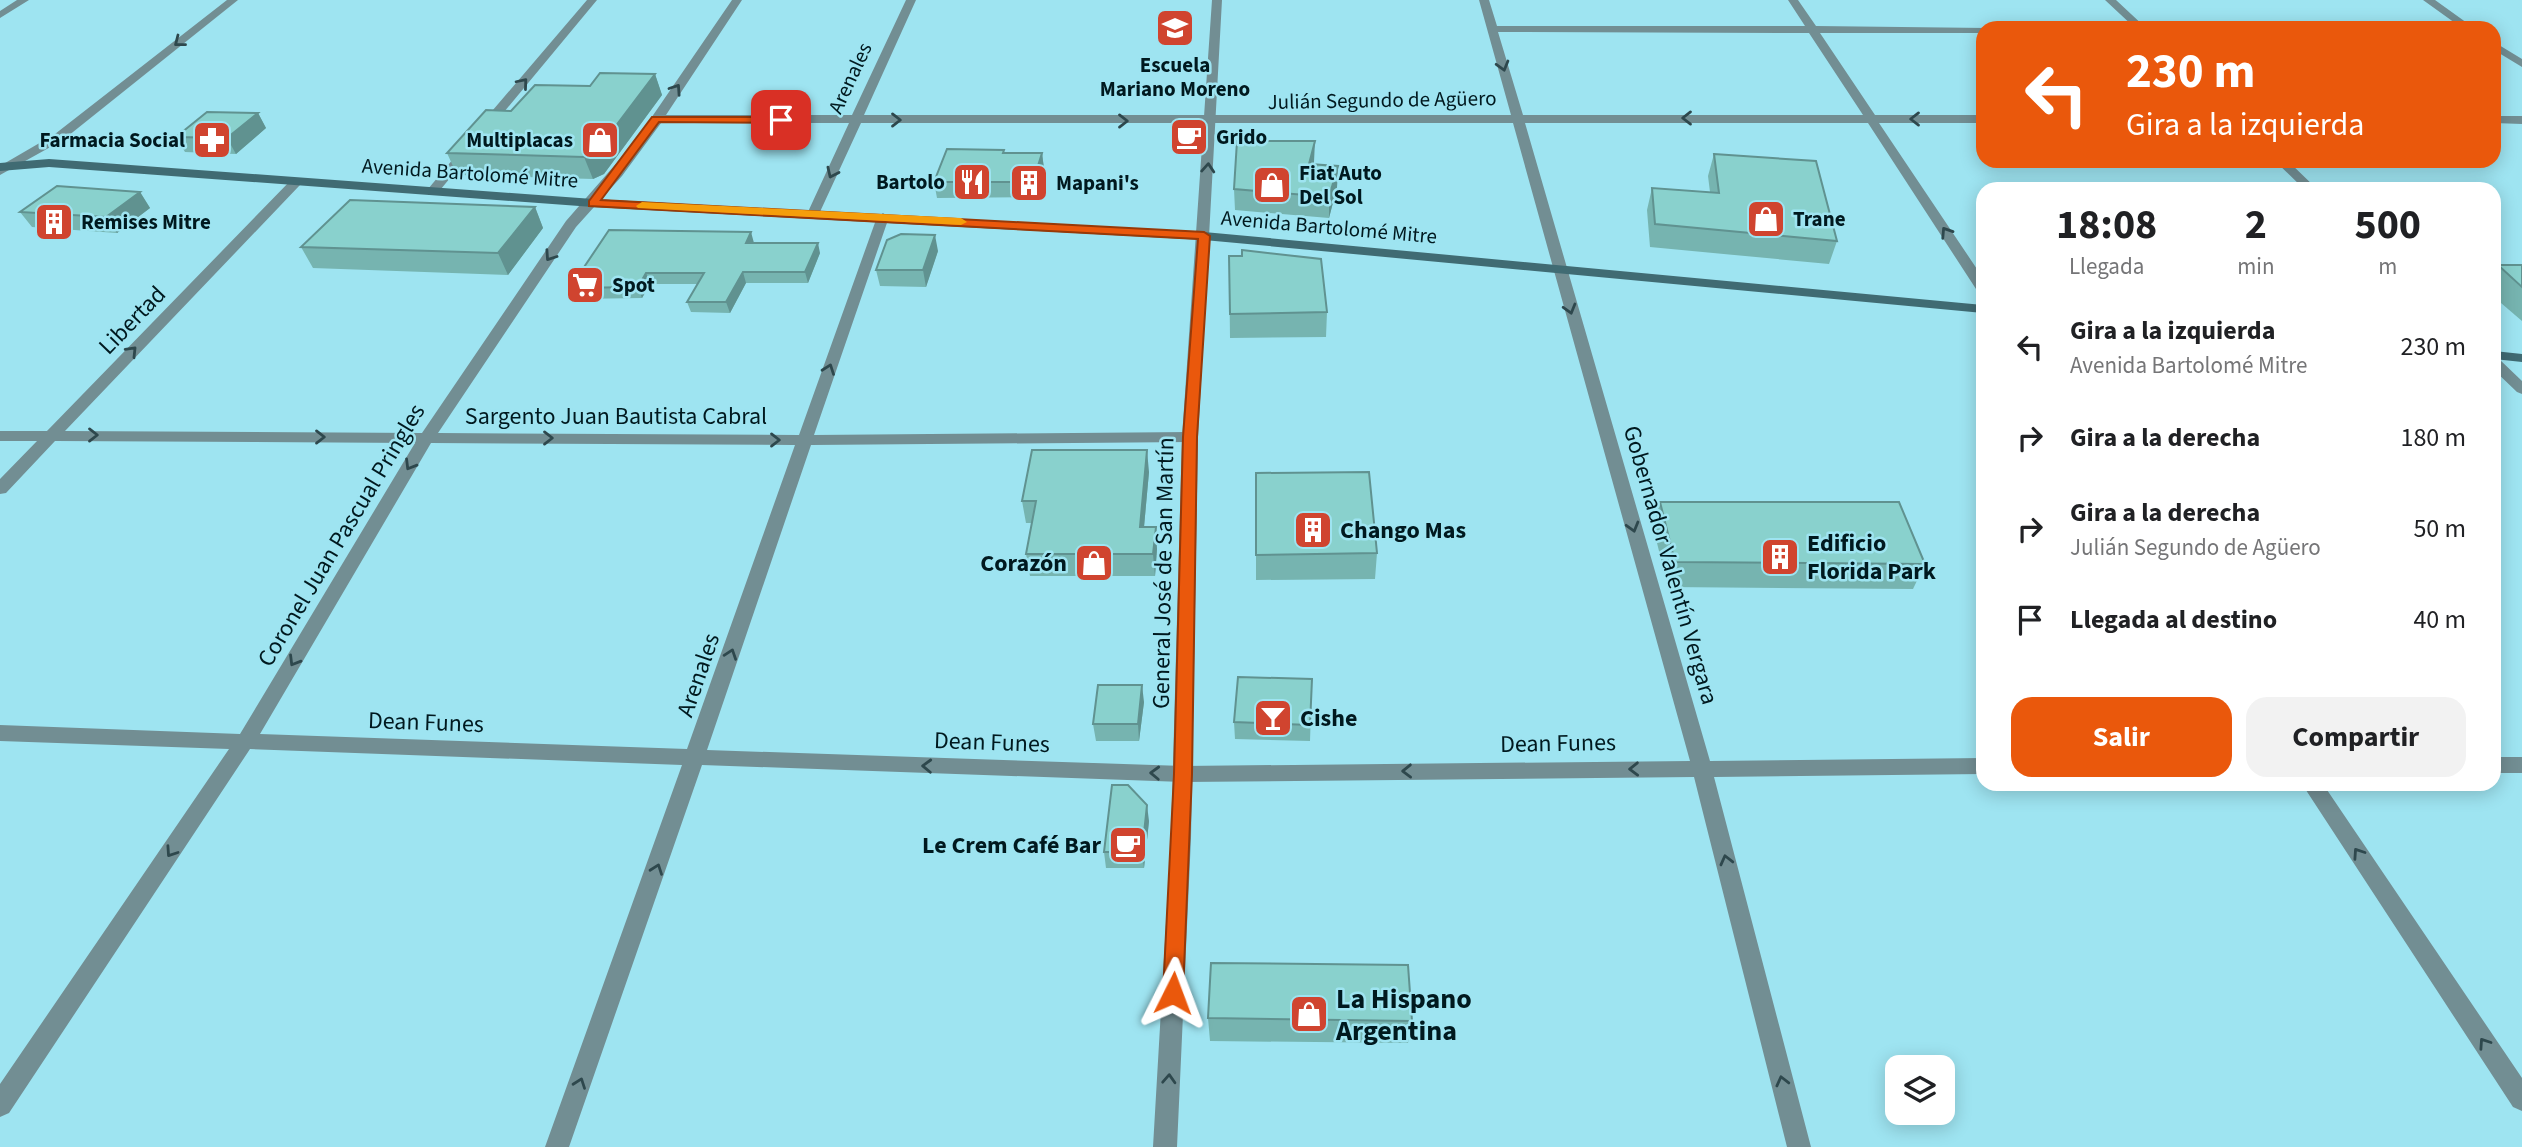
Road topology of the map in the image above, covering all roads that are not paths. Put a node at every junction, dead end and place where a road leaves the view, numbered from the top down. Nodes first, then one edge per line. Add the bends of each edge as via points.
1 (24, 0) edge
2 (233, 0) edge
3 (592, 0) edge
4 (737, 0) edge
5 (911, 0) edge
6 (1217, 0) edge
7 (1484, 0) edge
8 (1793, 0) edge
9 (2110, 0) edge
10 (2428, 0) edge
11 (0, 15) edge
12 (2133, 21) edge
13 (2459, 21) edge
14 (1492, 29) junction
15 (1814, 30) junction
16 (1976, 30) edge
17 (2501, 50) edge
18 (2522, 64) edge
19 (1517, 117) junction
20 (1872, 118) junction
21 (656, 119) junction
22 (1976, 119) edge
23 (856, 120) junction
24 (2501, 120) edge
25 (2522, 120) edge
26 (1212, 121) junction
27 (2, 166) edge
28 (2288, 168) edge
29 (296, 182) junction
30 (2304, 182) edge
31 (432, 192) junction
32 (593, 203) junction
33 (813, 214) junction
34 (883, 217) junction
35 (1204, 236) junction
36 (1558, 270) junction
37 (1976, 278) edge
38 (1976, 308) edge
39 (2501, 356) edge
40 (2522, 358) edge
41 (2501, 369) edge
42 (2522, 389) edge
43 (52, 435) junction
44 (0, 436) edge
45 (427, 437) junction
46 (1190, 437) junction
47 (804, 440) junction
48 (0, 489) edge
49 (0, 733) edge
50 (246, 740) junction
51 (696, 759) junction
52 (2501, 765) edge
53 (2522, 765) edge
54 (1976, 766) edge
55 (1702, 768) junction
56 (1183, 774) junction
57 (2317, 791) edge
58 (2522, 1099) edge
59 (0, 1105) edge
60 (556, 1147) edge
61 (1165, 1147) edge
62 (1799, 1147) edge

1 - 11 street
2 -> 27 street via 59,137
31 -> 3 street
21 -> 4 street, Coronel Juan Pascual Pringles
5 - 23 street, Arenales
6 - 26 street, General José de San Martín
7 - 14 street, Gobernador Valentín Vergara
8 - 15 street
9 - 12 street
10 - 13 street
14 - 15 street
14 -> 19 street, Gobernador Valentín Vergara
15 - 16 street
15 - 20 street
17 - 18 street
20 -> 19 street, Julián Segundo de Agüero
19 - 26 street, Julián Segundo de Agüero
19 - 36 street, Gobernador Valentín Vergara
22 -> 20 street, Julián Segundo de Agüero
37 -> 20 street
21 - 23 street, Julián Segundo de Agüero
21 - 32 street, Coronel Juan Pascual Pringles
23 -> 26 street, Julián Segundo de Agüero
23 -> 33 street, Arenales
24 - 25 street
35 -> 26 street, General José de San Martín
27 - 29 main road, Avenida Bartolomé Mitre via 49,163
28 - 30 street
29 - 31 main road, Avenida Bartolomé Mitre
43 -> 29 street, Libertad
31 - 32 main road, Avenida Bartolomé Mitre
32 - 33 main road, Avenida Bartolomé Mitre
32 -> 45 street, Coronel Juan Pascual Pringles via 571,224
33 - 34 main road, Avenida Bartolomé Mitre
34 - 35 main road, Avenida Bartolomé Mitre
47 -> 34 street, Arenales
35 - 36 main road, Avenida Bartolomé Mitre
35 - 46 street, General José de San Martín
36 - 38 main road, Avenida Bartolomé Mitre
36 -> 55 street, Gobernador Valentín Vergara
39 - 40 main road
41 - 42 street
43 - 44 street, Sargento Juan Bautista Cabral
43 -> 45 street, Sargento Juan Bautista Cabral
43 - 48 street, Libertad
45 -> 47 street, Sargento Juan Bautista Cabral
45 -> 50 street, Coronel Juan Pascual Pringles
46 - 47 street, Sargento Juan Bautista Cabral
46 - 56 street, General José de San Martín
51 -> 47 street, Arenales
49 - 50 street, Dean Funes
50 - 51 street, Dean Funes
50 -> 59 street, Coronel Juan Pascual Pringles
56 -> 51 street, Dean Funes
60 -> 51 street, Arenales
52 - 53 street
54 - 55 street, Dean Funes
55 -> 56 street, Dean Funes
62 -> 55 street, Gobernador Valentín Vergara
61 -> 56 street, General José de San Martín
58 -> 57 street

